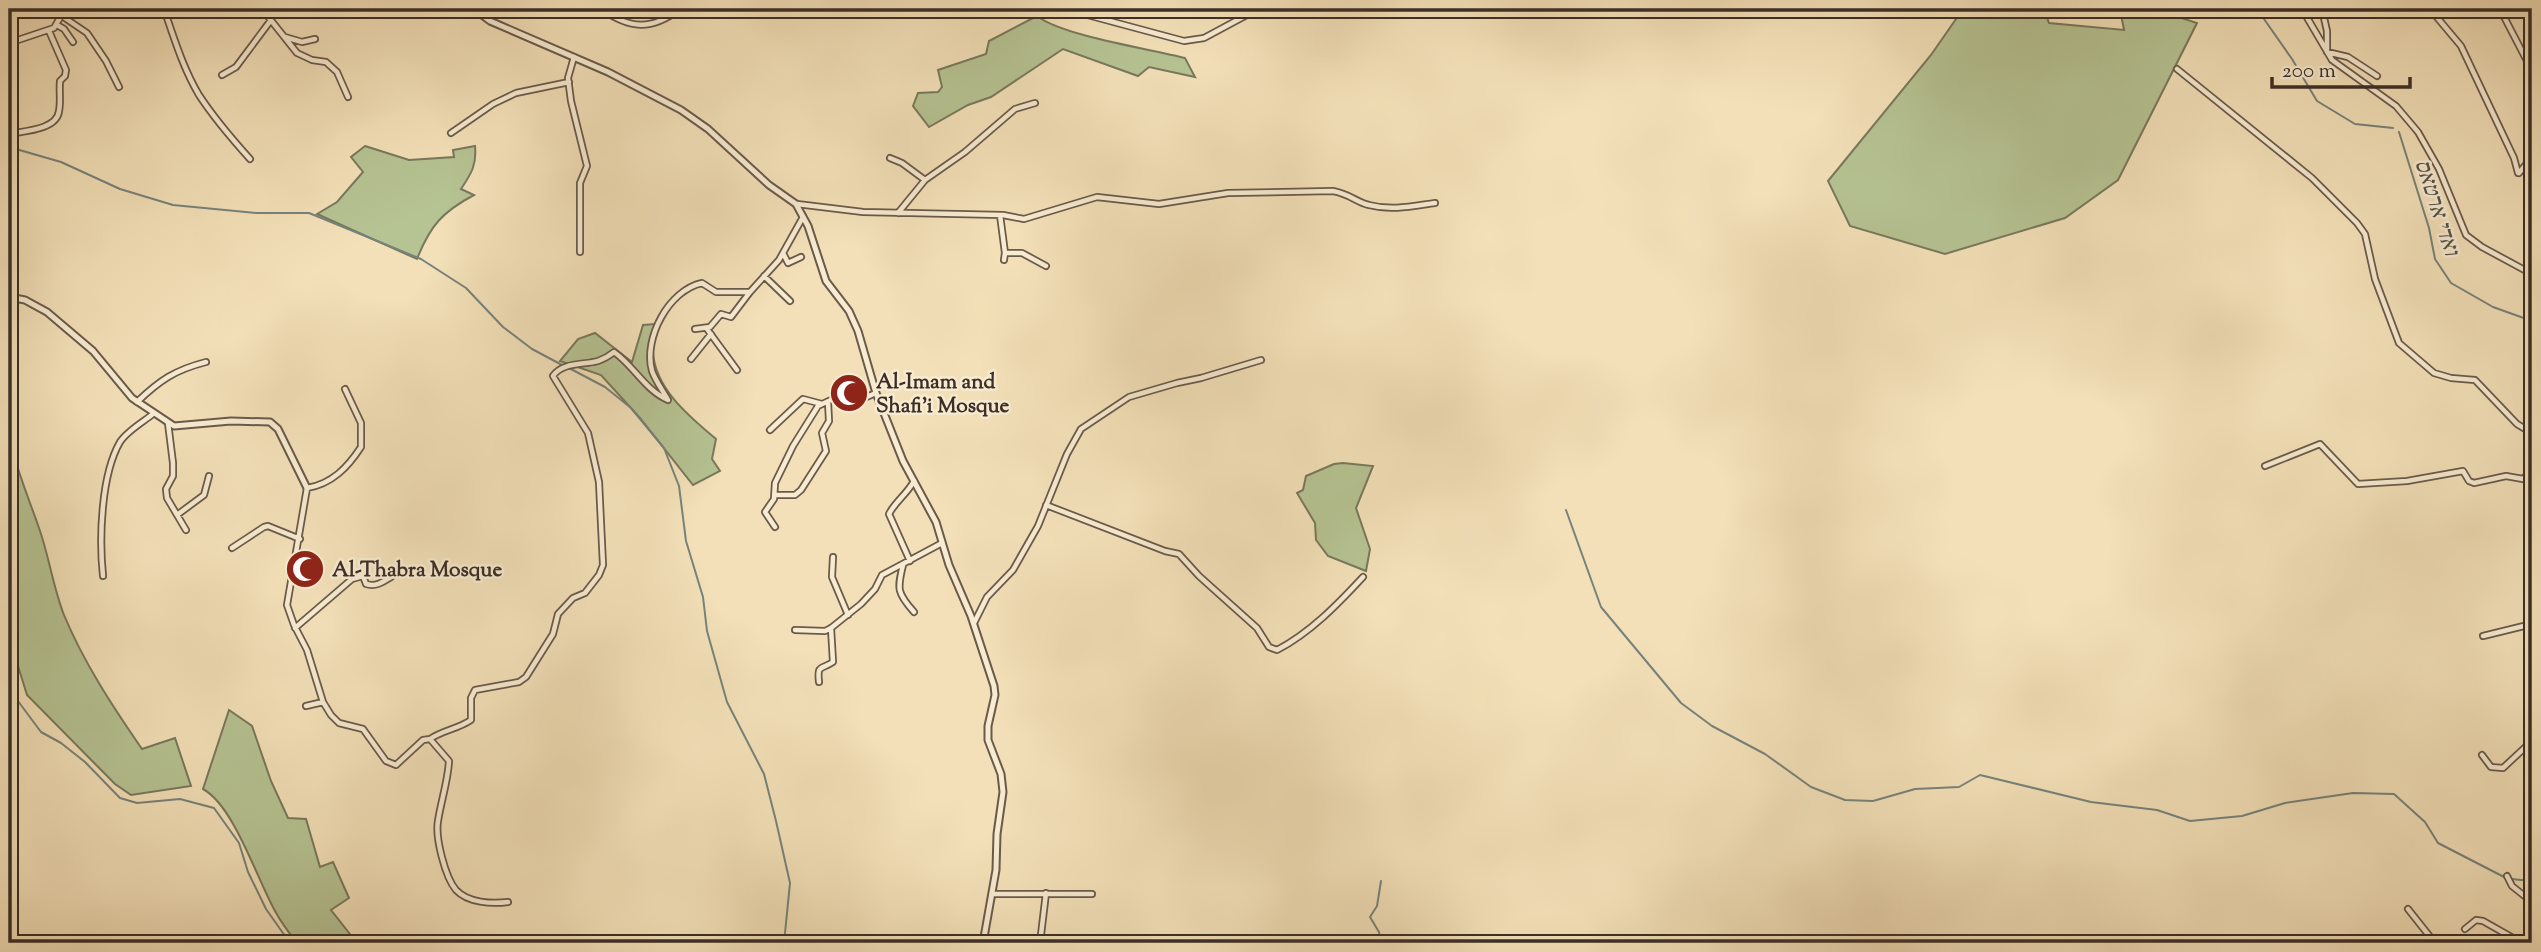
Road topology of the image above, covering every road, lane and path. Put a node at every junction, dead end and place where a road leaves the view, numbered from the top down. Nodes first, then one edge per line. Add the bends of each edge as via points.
1 (18, 9) edge
2 (65, 9) edge
3 (164, 9) edge
4 (262, 9) edge
5 (274, 9) edge
6 (474, 9) edge
7 (601, 9) edge
8 (680, 9) edge
9 (1065, 9) edge
10 (1258, 9) edge
11 (1532, 9) edge
12 (1562, 9) edge
13 (2302, 9) edge
14 (2322, 9) edge
15 (2430, 9) edge
16 (2500, 9) edge
17 (9, 13) edge
18 (62, 16) junction
19 (269, 18) junction
20 (57, 24) junction
21 (49, 31) junction
22 (282, 36) junction
23 (314, 39) dead end
24 (72, 42) dead end
25 (9, 43) edge
26 (2327, 52) junction
27 (574, 56) junction
28 (2177, 69) dead end
29 (222, 75) dead end
30 (2376, 76) dead end
31 (2532, 79) edge
32 (569, 82) junction
33 (119, 87) dead end
34 (348, 97) dead end
35 (1035, 103) dead end
36 (451, 133) dead end
37 (9, 134) edge
38 (2532, 157) edge
39 (890, 158) dead end
40 (250, 159) dead end
41 (925, 180) junction
42 (1435, 203) dead end
43 (796, 204) junction
44 (898, 213) junction
45 (1000, 215) junction
46 (803, 217) junction
47 (580, 252) dead end
48 (783, 253) junction
49 (1005, 253) junction
50 (801, 257) dead end
51 (1004, 260) dead end
52 (1046, 266) dead end
53 (2532, 274) edge
54 (765, 276) junction
55 (751, 292) junction
56 (9, 297) edge
57 (790, 301) dead end
58 (695, 329) dead end
59 (707, 329) junction
60 (711, 334) junction
61 (691, 359) dead end
62 (1261, 360) dead end
63 (206, 362) dead end
64 (737, 370) dead end
65 (345, 389) dead end
66 (876, 393) junction
67 (828, 401) junction
68 (137, 402) junction
69 (822, 404) junction
70 (153, 414) junction
71 (168, 423) junction
72 (770, 430) dead end
73 (2532, 433) edge
74 (2265, 466) dead end
75 (2532, 471) edge
76 (209, 475) dead end
77 (914, 481) junction
78 (307, 488) junction
79 (775, 495) junction
80 (1046, 505) junction
81 (177, 515) junction
82 (775, 527) dead end
83 (186, 530) dead end
84 (300, 539) junction
85 (942, 543) junction
86 (232, 548) dead end
87 (833, 556) dead end
88 (910, 561) junction
89 (903, 564) junction
90 (103, 576) dead end
91 (391, 577) dead end
92 (1363, 577) dead end
93 (914, 612) dead end
94 (848, 615) junction
95 (974, 623) junction
96 (2532, 624) edge
97 (295, 628) junction
98 (831, 628) junction
99 (795, 630) dead end
100 (2483, 636) dead end
101 (819, 682) dead end
102 (323, 702) junction
103 (306, 706) dead end
104 (430, 739) junction
105 (2532, 741) edge
106 (2482, 755) dead end
107 (2507, 876) dead end
108 (1046, 893) junction
109 (992, 894) junction
110 (1093, 894) dead end
111 (508, 902) dead end
112 (2532, 902) edge
113 (2408, 909) dead end
114 (2465, 929) dead end
115 (983, 943) edge
116 (1040, 943) edge
117 (2435, 943) edge
118 (2522, 943) edge

1 - 17 street
2 - 18 street
3 - 40 street via 198,93
4 - 19 street
5 - 19 street
6 - 27 street via 490,21
7 - 8 street via 641,25 659,22
9 - 10 street via 1184,41 1204,38
11 - 12 street
13 - 26 street
14 - 26 street
15 - 38 street via 2461,46 2518,173
16 - 31 street
18 - 20 street
18 - 33 street via 87,33
19 - 22 street
19 - 29 street via 236,68
20 - 21 street
20 - 24 street
21 - 25 street
21 - 37 street via 66,70 60,81 59,113 41,127
22 - 23 street
22 - 34 street via 297,53 326,62 337,72
26 - 30 street via 2348,57
26 - 53 street via 2396,107 2418,132 2466,235
27 - 32 street
27 - 43 street via 681,110
28 - 73 street via 2312,178 2357,223 2365,234 2375,279 2399,343 2434,373 2474,380
32 - 36 street via 516,93
32 - 47 street via 587,166 580,183
35 - 41 street via 1015,109
39 - 41 street
41 - 44 street
42 - 45 street via 1395,209 1366,205 1333,191 1228,193 1159,204 1097,197 1024,219
43 - 44 street
43 - 46 street
44 - 45 street
45 - 49 street
46 - 48 street
46 - 66 street via 826,281 858,331
48 - 50 street via 788,263
48 - 54 street
49 - 51 street
49 - 52 street via 1022,253
54 - 55 street
54 - 57 street
55 - 59 street via 731,317 721,314
55 - 104 street via 716,292 695,284 664,309 651,348 652,370 668,400 614,352 603,360 556,371 553,376 588,433 599,482 603,565 584,593 558,614 553,634 526,677 475,690 471,720
56 - 68 street via 47,312 80,339
58 - 59 street
59 - 60 street
60 - 61 street
60 - 64 street
62 - 80 street via 1129,397 1091,422 1081,429 1067,454
63 - 68 street via 181,368
65 - 78 street via 360,422 362,447 342,471 323,485
66 - 67 street via 848,404 835,398
66 - 77 street
67 - 69 street
67 - 79 street via 829,421 822,433 826,450 801,490 795,495
68 - 70 street
69 - 72 street via 803,399
69 - 79 street via 793,446 775,482
70 - 71 street
70 - 90 street via 121,440 116,451 103,512
71 - 78 street via 271,422
71 - 81 street via 173,476 166,489
74 - 75 street via 2320,444 2358,484 2463,471 2474,483 2499,476 2524,479
76 - 81 street via 204,495
77 - 85 street
77 - 88 street via 889,514
78 - 84 street
79 - 82 street via 765,512
80 - 92 street via 1179,554 1257,628 1269,647 1278,650 1342,600
80 - 95 street via 1013,570 988,597
81 - 83 street
84 - 86 street via 268,526
84 - 97 street via 287,605
85 - 88 street
85 - 95 street
87 - 94 street via 832,577
88 - 89 street
89 - 93 street via 898,588
89 - 94 street via 882,575
91 - 97 street via 371,585 363,576 352,579
94 - 98 street
95 - 109 street via 995,695 988,740 1003,792
96 - 100 street
97 - 102 street
98 - 99 street
98 - 101 street via 833,662 821,667
102 - 103 street
102 - 104 street via 338,723 363,729 386,761 396,765
104 - 111 street via 449,761 437,824 440,852 451,881 456,891 467,897 492,904
105 - 106 street via 2503,768 2491,767
107 - 112 street
108 - 109 street
108 - 110 street
108 - 116 street
109 - 115 street
113 - 117 street
114 - 118 street via 2476,920 2483,921

